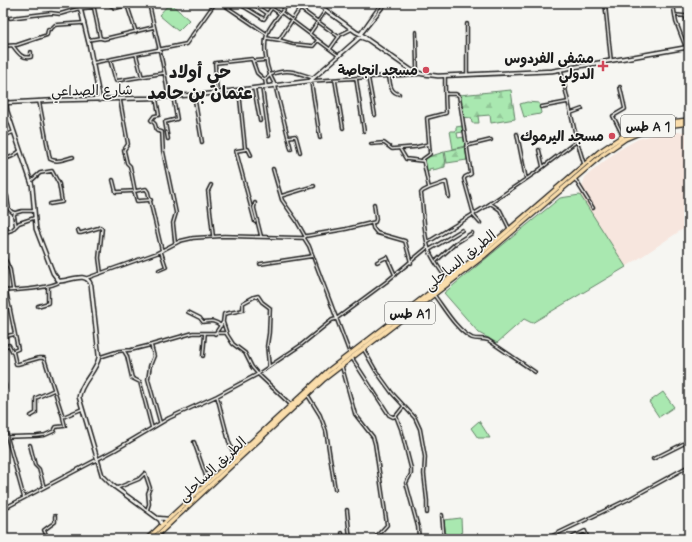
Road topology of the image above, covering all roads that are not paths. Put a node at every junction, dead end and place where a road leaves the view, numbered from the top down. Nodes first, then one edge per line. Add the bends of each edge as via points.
1 (59, 3) edge
2 (73, 3) edge
3 (79, 3) edge
4 (123, 3) edge
5 (138, 3) edge
6 (149, 3) edge
7 (215, 3) edge
8 (221, 3) edge
9 (238, 3) edge
10 (252, 3) edge
11 (265, 3) edge
12 (275, 3) edge
13 (288, 3) edge
14 (316, 3) edge
15 (382, 3) edge
16 (386, 3) edge
17 (604, 3) edge
18 (673, 3) edge
19 (108, 4) junction
20 (94, 5) edge
21 (119, 5) junction
22 (127, 5) junction
23 (123, 6) junction
24 (114, 8) junction
25 (272, 8) junction
26 (80, 9) junction
27 (326, 10) junction
28 (268, 14) junction
29 (281, 14) junction
30 (675, 15) junction
31 (10, 18) dead end
32 (292, 20) junction
33 (318, 22) junction
34 (83, 23) junction
35 (467, 24) dead end
36 (689, 26) edge
37 (154, 27) junction
38 (352, 29) junction
39 (136, 32) junction
40 (416, 32) dead end
41 (310, 33) junction
42 (267, 34) junction
43 (360, 36) junction
44 (339, 37) junction
45 (100, 38) junction
46 (266, 38) junction
47 (88, 40) junction
48 (279, 40) junction
49 (318, 40) junction
50 (3, 46) edge
51 (13, 46) junction
52 (687, 48) edge
53 (330, 49) junction
54 (160, 50) junction
55 (31, 52) dead end
56 (136, 54) junction
57 (339, 56) junction
58 (110, 60) junction
59 (267, 60) junction
60 (254, 61) junction
61 (611, 61) junction
62 (92, 63) junction
63 (561, 70) junction
64 (417, 72) junction
65 (164, 73) junction
66 (422, 74) junction
67 (270, 75) junction
68 (467, 75) junction
69 (388, 76) junction
70 (445, 76) junction
71 (142, 77) junction
72 (368, 77) junction
73 (356, 78) junction
74 (265, 80) junction
75 (311, 80) junction
76 (335, 80) junction
77 (275, 85) junction
78 (266, 86) junction
79 (262, 87) junction
80 (620, 87) dead end
81 (254, 88) junction
82 (239, 90) junction
83 (217, 93) junction
84 (400, 94) dead end
85 (445, 94) junction
86 (194, 95) junction
87 (168, 96) junction
88 (173, 96) junction
89 (156, 98) junction
90 (100, 100) junction
91 (120, 100) junction
92 (39, 101) junction
93 (568, 102) junction
94 (5, 103) edge
95 (541, 107) dead end
96 (582, 110) dead end
97 (571, 113) junction
98 (375, 115) dead end
99 (689, 120) edge
100 (260, 121) dead end
101 (689, 123) edge
102 (343, 128) dead end
103 (364, 131) dead end
104 (14, 132) junction
105 (517, 134) dead end
106 (3, 136) edge
107 (269, 136) dead end
108 (623, 136) junction
109 (288, 137) junction
110 (320, 138) dead end
111 (168, 139) dead end
112 (491, 140) dead end
113 (202, 142) dead end
114 (577, 142) junction
115 (370, 144) dead end
116 (429, 144) junction
117 (466, 146) junction
118 (245, 149) junction
119 (291, 149) dead end
120 (400, 149) junction
121 (539, 150) dead end
122 (20, 151) junction
123 (300, 152) dead end
124 (250, 155) dead end
125 (3, 157) edge
126 (72, 158) dead end
127 (423, 161) junction
128 (584, 165) junction
129 (543, 167) junction
130 (273, 169) dead end
131 (526, 179) junction
132 (574, 179) junction
133 (113, 180) dead end
134 (30, 181) junction
135 (211, 185) dead end
136 (314, 186) dead end
137 (428, 188) junction
138 (560, 189) junction
139 (135, 191) junction
140 (7, 196) dead end
141 (281, 196) junction
142 (449, 197) dead end
143 (150, 200) junction
144 (255, 203) dead end
145 (50, 204) dead end
146 (374, 204) dead end
147 (490, 204) junction
148 (593, 208) dead end
149 (34, 211) junction
150 (15, 213) junction
151 (473, 215) junction
152 (34, 218) junction
153 (255, 222) dead end
154 (372, 223) junction
155 (480, 224) dead end
156 (3, 225) edge
157 (16, 226) junction
158 (78, 230) dead end
159 (462, 230) dead end
160 (509, 230) junction
161 (7, 231) junction
162 (3, 233) edge
163 (472, 233) dead end
164 (213, 236) junction
165 (261, 236) junction
166 (3, 237) edge
167 (304, 237) junction
168 (428, 242) junction
169 (175, 243) junction
170 (428, 247) junction
171 (429, 250) junction
172 (162, 251) junction
173 (313, 256) junction
174 (377, 262) dead end
175 (411, 262) junction
176 (435, 262) junction
177 (260, 264) dead end
178 (159, 270) dead end
179 (101, 274) junction
180 (396, 275) junction
181 (87, 278) junction
182 (447, 280) junction
183 (61, 281) junction
184 (48, 286) junction
185 (6, 290) junction
186 (3, 291) edge
187 (13, 291) junction
188 (434, 295) junction
189 (38, 306) dead end
190 (188, 312) dead end
191 (336, 319) junction
192 (223, 322) junction
193 (221, 326) junction
194 (384, 331) junction
195 (205, 333) junction
196 (15, 334) junction
197 (215, 334) junction
198 (227, 334) junction
199 (3, 337) edge
200 (151, 345) junction
201 (3, 346) edge
202 (363, 348) junction
203 (13, 351) junction
204 (124, 351) junction
205 (203, 356) dead end
206 (351, 356) junction
207 (99, 357) junction
208 (269, 366) junction
209 (341, 366) junction
210 (535, 372) dead end
211 (258, 374) junction
212 (4, 385) dead end
213 (54, 390) junction
214 (3, 391) edge
215 (307, 394) junction
216 (217, 396) junction
217 (292, 405) junction
218 (404, 406) junction
219 (3, 409) edge
220 (82, 410) junction
221 (3, 412) edge
222 (32, 416) dead end
223 (396, 416) junction
224 (63, 417) junction
225 (3, 422) edge
226 (160, 423) junction
227 (152, 428) junction
228 (8, 437) junction
229 (689, 441) edge
230 (194, 442) dead end
231 (30, 445) dead end
232 (235, 457) junction
233 (653, 459) dead end
234 (96, 460) junction
235 (689, 466) edge
236 (215, 478) junction
237 (208, 482) junction
238 (44, 487) junction
239 (117, 488) junction
240 (335, 489) dead end
241 (24, 498) junction
242 (3, 509) edge
243 (347, 510) dead end
244 (147, 511) junction
245 (427, 513) dead end
246 (442, 515) dead end
247 (55, 516) dead end
248 (157, 518) junction
249 (170, 518) junction
250 (162, 525) junction
251 (342, 533) dead end
252 (48, 539) edge
253 (147, 539) edge
254 (153, 539) edge
255 (343, 539) edge
256 (350, 539) edge
257 (374, 539) edge
258 (419, 539) edge
259 (444, 539) edge
260 (546, 539) edge
261 (569, 539) edge
262 (588, 539) edge

1 - 2 street
3 - 26 street
4 - 21 street
5 - 22 street
6 - 37 street
7 - 54 street via 186,44
8 - 42 street
9 - 28 street via 262,19
10 - 28 street
11 - 25 street
12 - 25 street
13 - 29 street
14 - 27 street
15 - 43 street
16 - 43 street
17 - 61 street
18 - 30 street
19 - 20 street
19 - 21 street
19 - 24 street
20 - 26 street
20 - 45 street
21 - 23 street
21 - 24 street
22 - 23 street
22 - 39 street
23 - 24 street
25 - 28 street
25 - 29 street
26 - 31 street via 60,14
26 - 34 street
27 - 33 street
27 - 38 street
29 - 32 street
29 - 42 street
30 - 36 street via 685,16
30 - 52 street
32 - 33 street via 297,12 302,10
32 - 41 street
32 - 48 street
33 - 41 street
33 - 44 street
34 - 47 street
34 - 51 street via 55,25 48,29 47,35
35 - 68 street
37 - 39 street
37 - 54 street
38 - 43 street
38 - 44 street
39 - 45 street
40 - 64 street
41 - 49 street
42 - 46 street
43 - 57 street
43 - 64 street
44 - 53 street
45 - 47 street
46 - 48 street
46 - 59 street
47 - 62 street
48 - 49 street via 313,46
49 - 53 street
50 - 51 street
51 - 55 street via 23,57 31,57
52 - 61 street
53 - 57 street
54 - 56 street
54 - 65 street
56 - 58 street
56 - 71 street
57 - 75 street
58 - 62 street
58 - 71 street via 115,81
59 - 60 street
59 - 67 street
60 - 74 street via 257,73
60 - 83 street via 251,58 215,63
61 - 63 street
62 - 90 street
63 - 68 street
63 - 93 street
64 - 66 street
65 - 71 street
65 - 87 street
66 - 69 street
66 - 70 street
67 - 74 street
67 - 75 street via 289,71
67 - 77 street
68 - 70 street
69 - 72 street
69 - 84 street via 391,89
70 - 85 street
72 - 73 street
72 - 98 street
73 - 76 street
73 - 103 street
74 - 78 street
75 - 76 street
75 - 77 street, شارع الصداعي
75 - 110 street
76 - 102 street
77 - 78 street, شارع الصداعي
77 - 109 street
78 - 79 street, شارع الصداعي
79 - 81 street, شارع الصداعي
79 - 107 street
80 - 108 street via 625,109 613,116
81 - 82 street, شارع الصداعي
81 - 100 street
82 - 83 street, شارع الصداعي
82 - 118 street
83 - 86 street, شارع الصداعي
85 - 116 street via 446,113 427,118
85 - 117 street via 459,96
86 - 88 street, شارع الصداعي
86 - 113 street
87 - 88 street, شارع الصداعي
87 - 89 street, شارع الصداعي
88 - 111 street via 177,119 165,122
89 - 91 street, شارع الصداعي
89 - 169 street via 159,115 154,116 152,120 157,130 162,132 163,151 176,213 173,223
90 - 91 street, شارع الصداعي
90 - 92 street, شارع الصداعي
91 - 139 street via 128,144 124,150 132,171
92 - 94 street, شارع الصداعي
92 - 126 street via 50,159 60,161
93 - 95 street
93 - 97 street
94 - 104 street
96 - 97 street
97 - 114 street
99 - 108 highway, طس A 1 via 649,126
101 - 132 highway, الطريق الساحلى / طس A1 via 657,127 625,139 602,154
104 - 106 street
104 - 122 street
105 - 131 street
108 - 128 highway, الطريق الساحلى / طس A 1
109 - 119 street
109 - 123 street via 296,137
112 - 117 street
114 - 128 street
114 - 129 street
115 - 120 street via 384,143 391,149
116 - 120 street
116 - 127 street via 430,154 423,158
117 - 151 street via 470,174 464,179
118 - 124 street via 248,149
118 - 153 street via 236,151
120 - 127 street via 406,159
121 - 129 street
122 - 125 street via 14,156
122 - 134 street
127 - 137 street
128 - 138 highway, الطريق الساحلى / طس A 1
129 - 131 street
130 - 141 street
131 - 147 street
132 - 138 highway, الطريق الساحلى / طس A1
132 - 148 street
133 - 139 street via 116,192
134 - 145 street via 40,173 52,171 59,184 62,202
134 - 149 street
135 - 164 street via 208,191
136 - 141 street
137 - 142 street via 446,182
137 - 168 street via 421,193
138 - 160 highway, الطريق الساحلى / طس A 1
138 - 188 highway, الطريق الساحلى / طس A1 via 485,255
139 - 143 street via 146,189
139 - 143 street via 136,201
140 - 150 street via 9,209
141 - 167 street
143 - 172 street
144 - 165 street
146 - 154 street via 376,220
147 - 151 street
147 - 160 street via 500,210
149 - 150 street
149 - 152 street
150 - 157 street
151 - 155 street
151 - 168 street
152 - 157 street
152 - 183 street via 53,273
154 - 167 street
154 - 175 street via 377,233 405,241
156 - 161 street
157 - 161 street
158 - 179 street via 81,233 102,229 99,258
159 - 171 street
160 - 182 highway, الطريق الساحلى / طس A 1
161 - 162 street
163 - 176 street
164 - 165 street
164 - 169 street
165 - 167 street
166 - 187 street via 5,259 10,270
167 - 173 street
168 - 170 street
169 - 172 street
170 - 171 street
170 - 175 street
171 - 176 street
172 - 178 street via 166,267
172 - 179 street
173 - 177 street
173 - 191 street
174 - 180 street via 387,257
175 - 180 street
176 - 182 street
179 - 181 street
180 - 191 street
181 - 183 street
181 - 207 street via 92,289
182 - 194 highway, الطريق الساحلى / طس A 1
183 - 184 street
184 - 187 street
184 - 189 street via 48,303
185 - 186 street
185 - 187 street
185 - 196 street
188 - 194 highway, الطريق الساحلى / طس A1
188 - 210 street via 453,322 468,335 474,339 488,340
190 - 193 street via 203,322 214,321
191 - 206 street
191 - 208 street
192 - 193 street
192 - 198 street
192 - 208 street via 225,314 243,310 244,303 260,297 270,310 267,346
193 - 197 street
194 - 202 highway, الطريق الساحلى / طس A1
194 - 206 highway, الطريق الساحلى / طس A 1
195 - 197 street
195 - 200 street via 193,333
195 - 205 street
196 - 199 street
196 - 203 street via 18,349
197 - 198 street
198 - 211 street
200 - 204 street
200 - 226 street via 154,356 148,379
201 - 203 street via 10,345
202 - 206 highway, الطريق الساحلى / طس A1
202 - 218 street via 376,371
203 - 213 street via 16,364 44,358
204 - 207 street
204 - 227 street via 132,378 140,382
206 - 209 highway, الطريق الساحلى / طس A1
206 - 217 highway, الطريق الساحلى / طس A 1 via 323,376
206 - 223 street via 389,415
207 - 220 street via 79,394
208 - 211 street
209 - 215 highway, الطريق الساحلى / طس A1
209 - 257 street via 355,414 373,437 375,444 387,525
211 - 216 street
211 - 217 street
212 - 214 street
213 - 222 street via 37,397 36,413
213 - 224 street
215 - 236 highway, الطريق الساحلى / طس A1
215 - 240 street via 326,431
216 - 226 street
216 - 232 street
217 - 232 highway, الطريق الساحلى / طس A 1
218 - 223 street
218 - 245 street via 416,420 422,438
219 - 221 street
220 - 224 street
220 - 234 street
223 - 258 street via 411,468 406,483
224 - 228 street via 65,426 56,427 54,432
225 - 228 street
226 - 227 street
227 - 234 street
228 - 241 street
229 - 233 street
230 - 237 street
231 - 238 street
232 - 236 highway, الطريق الساحلى / طس A 1
234 - 238 street
234 - 239 street via 102,475
235 - 260 street via 629,499
236 - 237 highway, الطريق الساحلى / طس A 1
236 - 254 highway, الطريق الساحلى / طس A1
237 - 249 highway, الطريق الساحلى / طس A 1
238 - 241 street
239 - 244 street
239 - 244 street via 139,478 145,472 150,488 150,504
241 - 242 street
243 - 256 street
244 - 248 street
246 - 259 street
247 - 252 street via 55,522 44,530
248 - 249 street
248 - 250 street
249 - 250 highway, الطريق الساحلى / طس A 1
250 - 253 highway, الطريق الساحلى / طس A 1
251 - 255 street
261 - 262 street via 585,531

